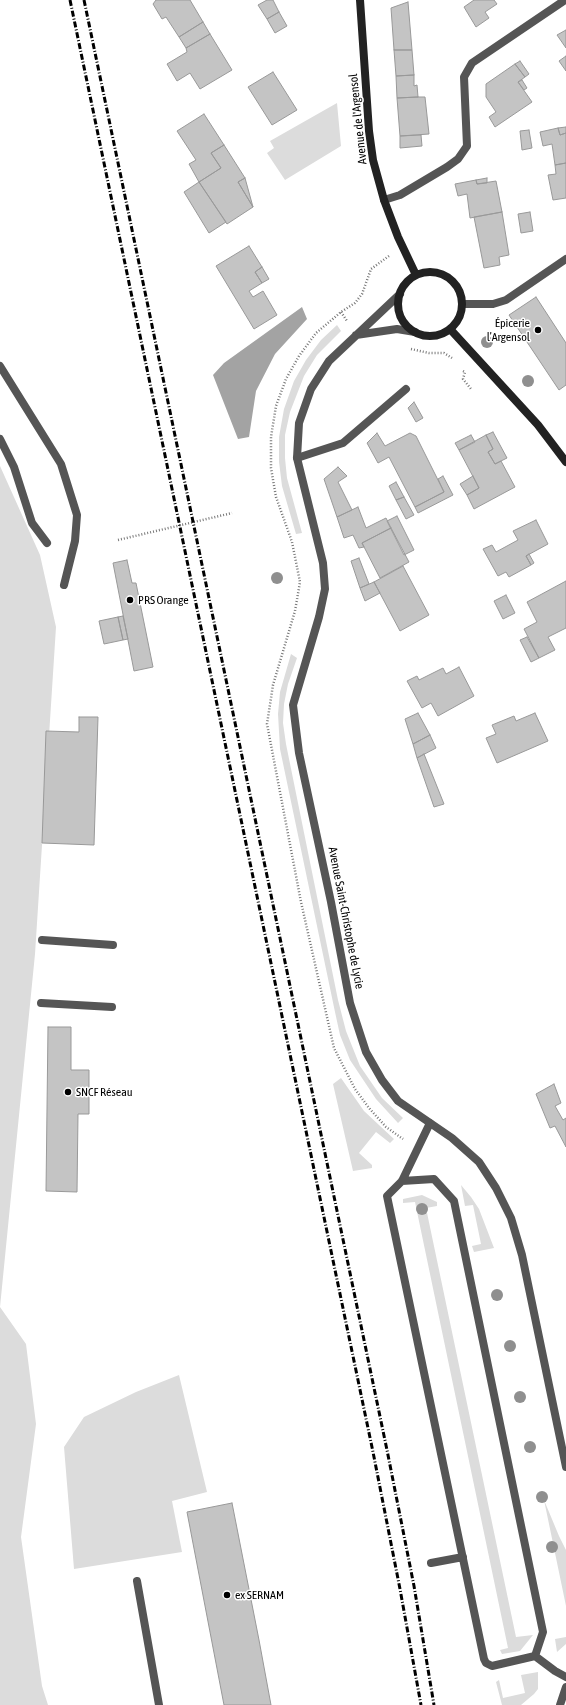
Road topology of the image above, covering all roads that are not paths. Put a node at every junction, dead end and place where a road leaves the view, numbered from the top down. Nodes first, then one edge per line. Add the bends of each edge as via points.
1 (360, 0) edge
2 (565, 0) edge
3 (384, 200) junction
4 (566, 259) edge
5 (416, 275) junction
6 (400, 294) junction
7 (462, 304) junction
8 (450, 329) junction
9 (415, 332) junction
10 (355, 335) junction
11 (0, 366) edge
12 (406, 389) dead end
13 (0, 439) edge
14 (297, 458) junction
15 (566, 462) edge
16 (47, 543) dead end
17 (64, 585) dead end
18 (42, 940) dead end
19 (113, 945) dead end
20 (41, 1003) dead end
21 (112, 1008) dead end
22 (430, 1123) junction
23 (402, 1181) junction
24 (566, 1467) edge
25 (463, 1557) junction
26 (431, 1564) dead end
27 (137, 1581) dead end
28 (535, 1656) junction
29 (566, 1677) edge
30 (566, 1687) edge
31 (159, 1705) edge
32 (560, 1705) edge

1 - 3 street, Avenue de l'Argensol via 369,131 373,160
2 - 3 street via 472,63 464,77 467,146 458,159 400,195
3 - 5 street, Avenue de l'Argensol via 402,248
4 - 7 street via 506,300 493,304
5 - 6 street via 409,280
5 - 7 street via 426,272 447,277 455,284
6 - 9 street via 402,318
6 - 10 street, Avenue Saint-Christophe de Lycie
7 - 8 street via 459,318
8 - 9 street via 433,335
8 - 15 street via 538,426
9 - 10 street via 397,329
10 - 14 street, Avenue Saint-Christophe de Lycie via 329,361 311,389 299,423
11 - 17 street via 61,464 76,515 75,541
12 - 14 street via 343,442
13 - 16 street via 14,467 32,522
14 - 22 street, Avenue Saint-Christophe de Lycie via 323,563 325,589 320,617 293,705 299,753 350,1003 366,1052 398,1102
18 - 19 street
20 - 21 street
22 - 23 street
22 - 24 street, Avenue Saint-Christophe de Lycie via 479,1162 511,1218 522,1255
23 - 25 street via 387,1196
23 - 28 street via 434,1179 454,1201 543,1632
25 - 26 street
25 - 28 street via 486,1664 492,1666
27 - 31 street
28 - 29 street
30 - 32 street

